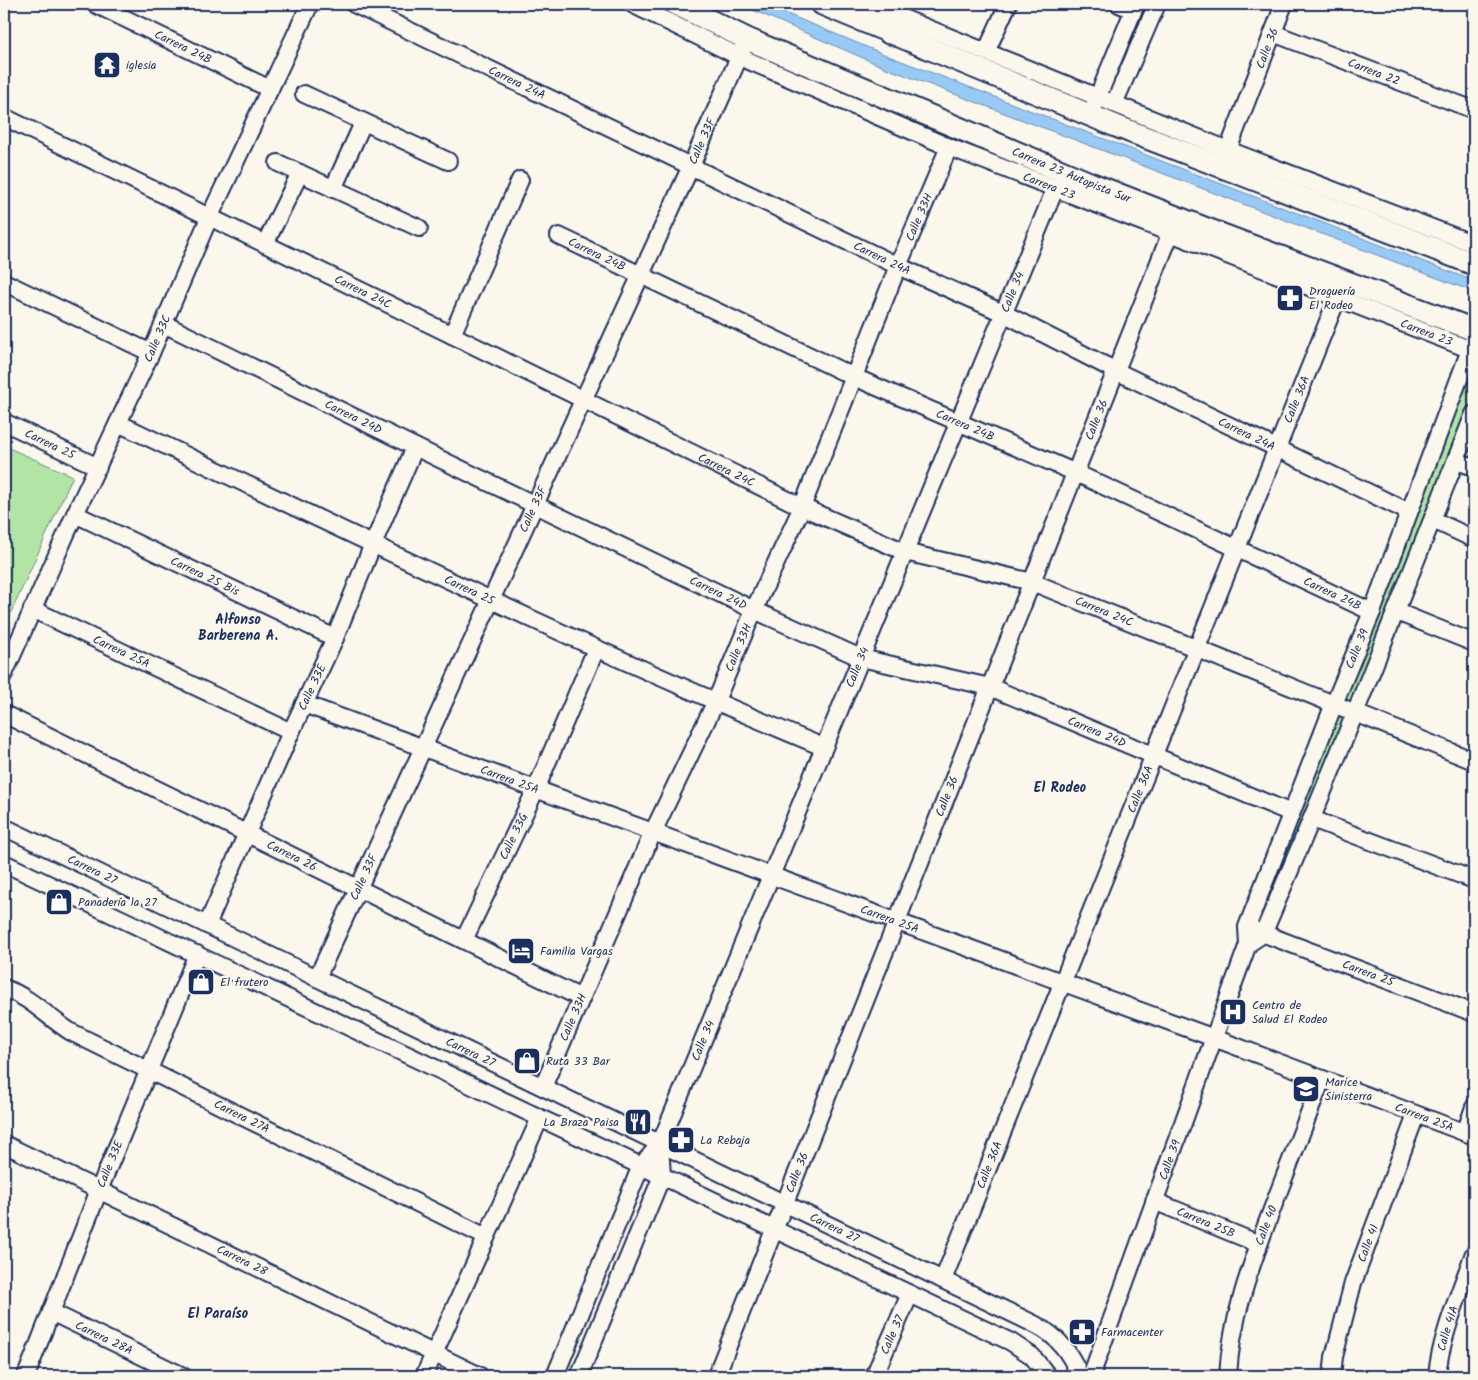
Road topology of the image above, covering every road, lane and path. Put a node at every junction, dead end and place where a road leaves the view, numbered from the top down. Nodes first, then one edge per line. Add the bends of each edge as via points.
1 (95, 4) edge
2 (310, 4) edge
3 (354, 4) edge
4 (632, 4) edge
5 (676, 4) edge
6 (822, 4) edge
7 (868, 4) edge
8 (1008, 4) edge
9 (1157, 4) edge
10 (1284, 4) edge
11 (1129, 6) edge
12 (892, 24) junction
13 (1273, 33) junction
14 (743, 48) junction
15 (986, 52) junction
16 (270, 89) junction
17 (304, 94) dead end
18 (1114, 104) junction
19 (1093, 106) junction
20 (1474, 110) edge
21 (4, 118) edge
22 (363, 122) junction
23 (949, 147) junction
24 (1228, 150) junction
25 (448, 161) dead end
26 (278, 163) dead end
27 (691, 166) junction
28 (300, 173) junction
29 (520, 180) dead end
30 (333, 189) junction
31 (1055, 189) junction
32 (209, 218) junction
33 (1174, 226) junction
34 (419, 228) dead end
35 (559, 236) dead end
36 (265, 244) junction
37 (1474, 244) edge
38 (1474, 264) edge
39 (898, 266) junction
40 (641, 275) junction
41 (4, 282) edge
42 (1337, 299) junction
43 (1003, 313) junction
44 (164, 324) junction
45 (452, 335) junction
46 (1473, 343) edge
47 (151, 353) junction
48 (1116, 371) junction
49 (854, 377) junction
50 (584, 399) junction
51 (1474, 414) edge
52 (4, 422) edge
53 (958, 422) junction
54 (118, 423) junction
55 (415, 447) junction
56 (1277, 448) junction
57 (1456, 460) junction
58 (98, 467) junction
59 (1474, 467) edge
60 (1076, 473) junction
61 (535, 505) junction
62 (802, 507) junction
63 (1409, 512) junction
64 (75, 514) junction
65 (1433, 520) junction
66 (1474, 539) edge
67 (373, 544) junction
68 (1237, 549) junction
69 (905, 552) junction
70 (1032, 582) junction
71 (491, 600) junction
72 (32, 609) junction
73 (754, 610) junction
74 (1372, 612) junction
75 (1397, 612) junction
76 (335, 638) junction
77 (1474, 643) edge
78 (1197, 648) junction
79 (596, 650) junction
80 (861, 658) junction
81 (4, 674) edge
82 (990, 687) junction
83 (715, 702) junction
84 (304, 704) junction
85 (1334, 704) junction
86 (1356, 713) junction
87 (4, 714) edge
88 (291, 732) junction
89 (423, 747) junction
90 (824, 747) junction
91 (1154, 756) junction
92 (1474, 761) edge
93 (536, 789) junction
94 (1291, 813) junction
95 (1312, 819) junction
96 (4, 827) edge
97 (653, 832) junction
98 (247, 833) junction
99 (4, 863) edge
100 (770, 875) junction
101 (1474, 880) edge
102 (359, 888) junction
103 (897, 921) junction
104 (207, 925) junction
105 (1247, 927) junction
106 (1262, 934) junction
107 (464, 940) junction
108 (1248, 944) junction
109 (197, 954) junction
110 (317, 978) junction
111 (1063, 982) junction
112 (4, 988) edge
113 (582, 998) junction
114 (1474, 1013) edge
115 (1214, 1038) junction
116 (149, 1072) junction
117 (1322, 1079) junction
118 (543, 1087) junction
119 (1474, 1107) edge
120 (1416, 1115) junction
121 (540, 1118) junction
122 (1470, 1134) edge
123 (4, 1144) edge
124 (660, 1144) junction
125 (641, 1166) junction
126 (662, 1176) junction
127 (99, 1190) junction
128 (1154, 1201) junction
129 (785, 1204) junction
130 (775, 1230) junction
131 (486, 1237) junction
132 (1259, 1244) junction
133 (1474, 1254) edge
134 (943, 1280) junction
135 (910, 1294) junction
136 (51, 1312) junction
137 (434, 1354) junction
138 (26, 1376) edge
139 (183, 1376) edge
140 (424, 1376) edge
141 (480, 1376) edge
142 (554, 1376) edge
143 (579, 1376) edge
144 (716, 1376) edge
145 (874, 1376) edge
146 (1048, 1376) edge
147 (1080, 1376) edge
148 (1091, 1376) edge
149 (1228, 1376) edge
150 (1332, 1376) edge
151 (1438, 1376) edge

1 - 16 street, Carrera 24B
2 - 16 street, Calle 33C
3 - 27 street, Carrera 24A
4 - 14 street, Carrera 23
5 - 14 main road, Carrera 23 Autopista Sur
6 - 12 main road
7 - 12 street
8 - 15 street
9 - 18 street
10 - 13 street, Calle 36
11 - 19 street
12 - 15 street
12 - 19 main road
13 - 20 street, Carrera 22
13 - 24 street, Calle 36
14 - 23 street, Carrera 23
14 - 27 street, Calle 33F
14 - 33 main road, Carrera 23 Autopista Sur
15 - 19 street
16 - 32 street, Calle 33C
17 - 22 street
18 - 19 street
18 - 24 street
19 - 38 main road via 1235,173
21 - 32 street, Carrera 24C
22 - 25 street
22 - 30 street
23 - 31 street, Carrera 23
23 - 39 street, Calle 33H
24 - 37 street
26 - 28 street
27 - 39 street, Carrera 24A
27 - 40 street, Calle 33F
28 - 30 street
28 - 36 street
29 - 45 street
30 - 34 street
31 - 33 street, Carrera 23
31 - 43 street, Calle 34
32 - 36 street, Carrera 24C
32 - 44 street, Calle 33C
33 - 42 street, Carrera 23
33 - 46 main road, Carrera 23 Autopista Sur
33 - 48 street, Calle 36
35 - 40 street, Carrera 24B
36 - 45 street, Carrera 24C
39 - 43 street, Carrera 24A
39 - 49 street, Calle 33H
40 - 49 street, Carrera 24B
40 - 50 street, Calle 33F
41 - 47 street
42 - 46 street, Carrera 23
42 - 56 street, Calle 36A
43 - 48 street, Carrera 24A
43 - 53 street, Calle 34
44 - 47 street, Calle 33C
44 - 55 street, Carrera 24D
45 - 50 street, Carrera 24C
46 - 63 street, Calle 39
47 - 54 street, Calle 33C
48 - 56 street, Carrera 24A
48 - 60 street, Calle 36
49 - 53 street, Carrera 24B
49 - 62 street, Calle 33H
50 - 61 street, Calle 33F
50 - 62 street, Carrera 24C
51 - 57 street, Calle 39
52 - 58 street, Carrera 25
53 - 60 street, Carrera 24B
53 - 69 street, Calle 34
54 - 58 street, Calle 33C
54 - 67 street, Carrera 25
55 - 61 street, Carrera 24D
55 - 67 street, Calle 33E
56 - 63 street, Carrera 24A
56 - 68 street, Calle 36A
57 - 59 street
57 - 65 street, Calle 39
58 - 64 street, Calle 33C
60 - 68 street, Carrera 24B
60 - 70 street, Calle 36
61 - 71 street, Calle 33F
61 - 73 street, Carrera 24D
62 - 69 street, Carrera 24C
62 - 73 street, Calle 33H
63 - 74 street, Calle 39
64 - 72 street, Calle 33C
64 - 76 street, Carrera 25 Bis
65 - 66 street
65 - 75 street, Calle 39
67 - 71 street, Carrera 25
67 - 76 street, Calle 33E
68 - 74 street, Carrera 24B
68 - 78 street, Calle 36A
69 - 70 street, Carrera 24C
69 - 80 street, Calle 34
70 - 78 street, Carrera 24C
70 - 82 street, Calle 36
71 - 79 street, Carrera 25
71 - 89 street, Calle 33F
72 - 81 street, Calle 33C
72 - 88 street, Carrera 25A
73 - 80 street, Carrera 24D
73 - 83 street, Calle 33H
74 - 85 street, Calle 39
75 - 77 street
75 - 86 street, Calle 39
76 - 84 street, Calle 33E
78 - 85 street, Carrera 24C
78 - 91 street, Calle 36A
79 - 83 street, Carrera 25
79 - 93 street, Calle 33G
80 - 82 street, Carrera 24D
80 - 90 street, Calle 34
82 - 91 street, Carrera 24D
82 - 103 street, Calle 36
83 - 90 street, Carrera 25
83 - 97 street, Calle 33H
84 - 88 street, Calle 33E
84 - 89 street, Carrera 25A
85 - 86 street, Carrera 24C
85 - 94 street, Calle 39
86 - 92 street, Carrera 24C
86 - 95 street, Calle 39
87 - 98 street, Carrera 26
88 - 98 street, Calle 33E
89 - 93 street, Carrera 25A
89 - 102 street, Calle 33F
90 - 100 street, Calle 34
91 - 94 street, Carrera 24D
91 - 111 street, Calle 36A
93 - 97 street, Carrera 25A
93 - 107 street, Calle 33G
94 - 105 street, Calle 39
95 - 101 street
95 - 106 street, Calle 39
96 - 104 street, Carrera 27
97 - 100 street, Carrera 25A
97 - 113 street, Calle 33H
98 - 102 street, Carrera 26
98 - 104 street, Calle 33E
99 - 109 street
100 - 103 street, Carrera 25A
100 - 124 street, Calle 34
102 - 107 street, Carrera 26
102 - 110 street, Calle 33F
103 - 111 street, Carrera 25A
103 - 129 street, Calle 36
104 - 110 street, Carrera 27
105 - 106 street
105 - 108 street, Calle 39
106 - 108 street
106 - 114 street, Carrera 25
107 - 113 street, Carrera 26
108 - 115 street, Calle 39
109 - 116 street, Calle 33E
109 - 121 street
110 - 118 street, Carrera 27
111 - 115 street, Carrera 25A
111 - 134 street, Calle 36A
112 - 116 street, Carrera 27A via 24,996 71,1032
113 - 118 street, Calle 33H
115 - 117 street, Carrera 25A
115 - 128 street, Calle 39
116 - 127 street, Calle 33E
116 - 131 street, Carrera 27A
117 - 120 street, Carrera 25A
117 - 132 street, Calle 40
118 - 124 street, Carrera 27
119 - 122 street
120 - 122 street, Carrera 25A
120 - 150 street, Calle 41 via 1353,1283
121 - 125 street
121 - 131 street
123 - 127 street, Carrera 28
124 - 125 street, Calle 34
124 - 126 street, Calle 34
124 - 129 street, Carrera 27
125 - 126 street
125 - 142 street, Calle 34
126 - 130 street
126 - 143 street, Calle 34
127 - 136 street, Calle 33E
127 - 137 street, Carrera 28
128 - 132 street, Carrera 25B
128 - 148 street, Calle 39
129 - 130 street, Calle 36
129 - 134 street, Carrera 27
130 - 135 street
130 - 144 street, Calle 36
131 - 137 street
132 - 149 street, Calle 40 via 1240,1302 1229,1352
133 - 151 street, Calle 41A via 1438,1364
134 - 147 street, Carrera 27 via 1046,1331 1068,1352
135 - 145 street, Calle 37
135 - 146 street via 1016,1345 1032,1356
136 - 138 street, Calle 33E
136 - 139 street, Carrera 28A
137 - 140 street
137 - 141 street, Carrera 28

